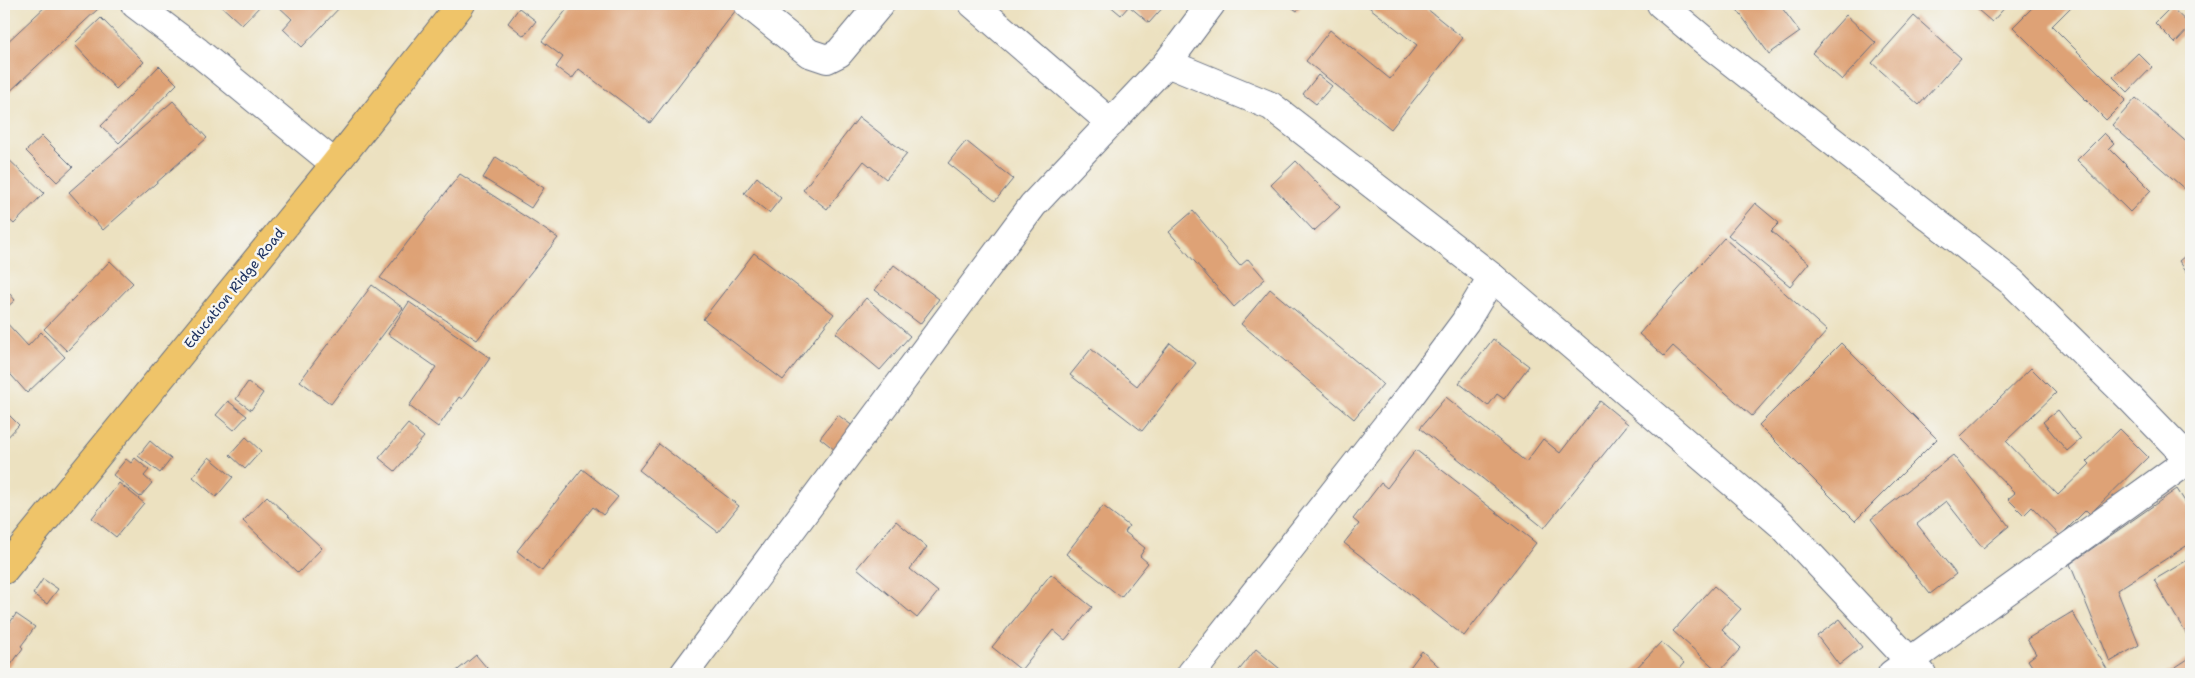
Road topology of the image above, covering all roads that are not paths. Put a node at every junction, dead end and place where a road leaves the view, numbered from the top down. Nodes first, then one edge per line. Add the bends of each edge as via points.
1 (135, 4) edge
2 (461, 4) edge
3 (748, 4) edge
4 (880, 4) edge
5 (973, 4) edge
6 (1211, 4) edge
7 (1661, 4) edge
8 (1167, 63) junction
9 (1111, 123) junction
10 (335, 164) junction
11 (1492, 277) junction
12 (2190, 460) edge
13 (4, 570) edge
14 (1907, 670) edge
15 (684, 674) edge
16 (1191, 674) edge

1 - 10 street
2 - 10 main road, Education Ridge Road
3 - 4 street via 809,53 827,59 839,53
5 - 9 street
6 - 8 street
7 - 12 street via 2012,282
8 - 9 street
8 - 11 street via 1271,106
9 - 15 street via 1034,204
10 - 13 main road, Education Ridge Road
11 - 14 street via 1782,525
11 - 16 street via 1465,322 1410,396
12 - 14 street

